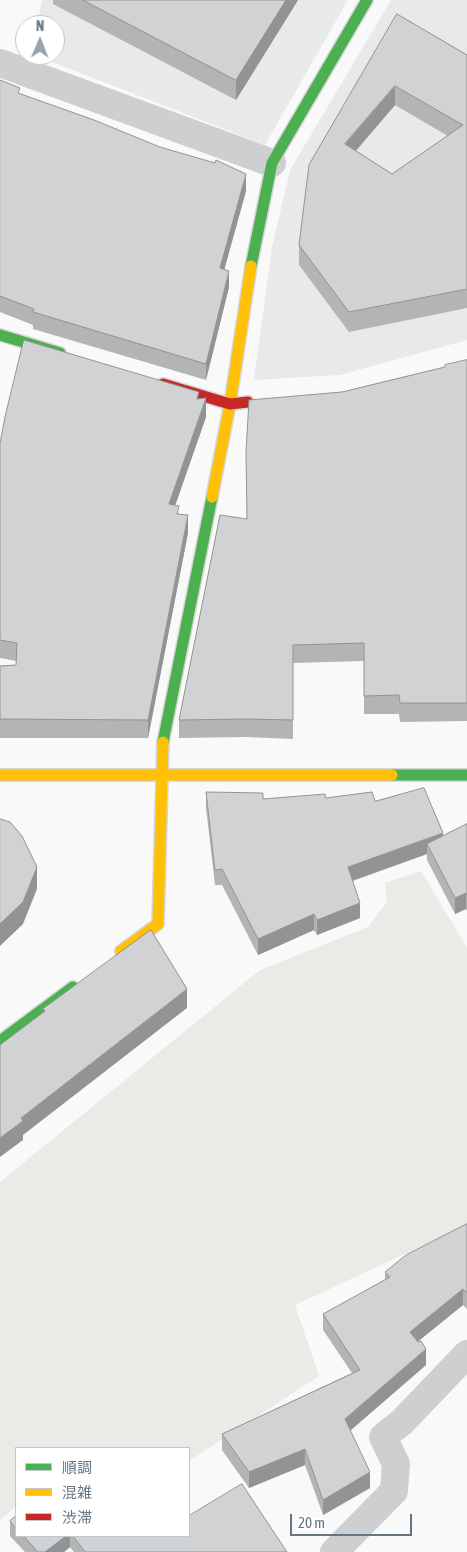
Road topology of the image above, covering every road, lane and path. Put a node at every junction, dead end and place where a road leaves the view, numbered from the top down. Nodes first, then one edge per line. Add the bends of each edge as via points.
1 (367, 0) edge
2 (0, 63) edge
3 (272, 162) junction
4 (0, 335) edge
5 (67, 355) edge
6 (153, 381) edge
7 (258, 401) edge
8 (230, 404) junction
9 (160, 774) junction
10 (0, 775) edge
11 (467, 775) edge
12 (111, 959) edge
13 (79, 983) edge
14 (0, 1041) edge
15 (467, 1354) edge
16 (334, 1552) edge

1 - 3 street
2 - 3 street
3 - 8 street via 254,248
4 - 5 street
6 - 8 street
7 - 8 street
8 - 9 street via 162,746
9 - 10 street
9 - 11 street
9 - 12 street via 158,924
13 - 14 street
15 - 16 street via 402,1422 383,1437 396,1464 394,1491

